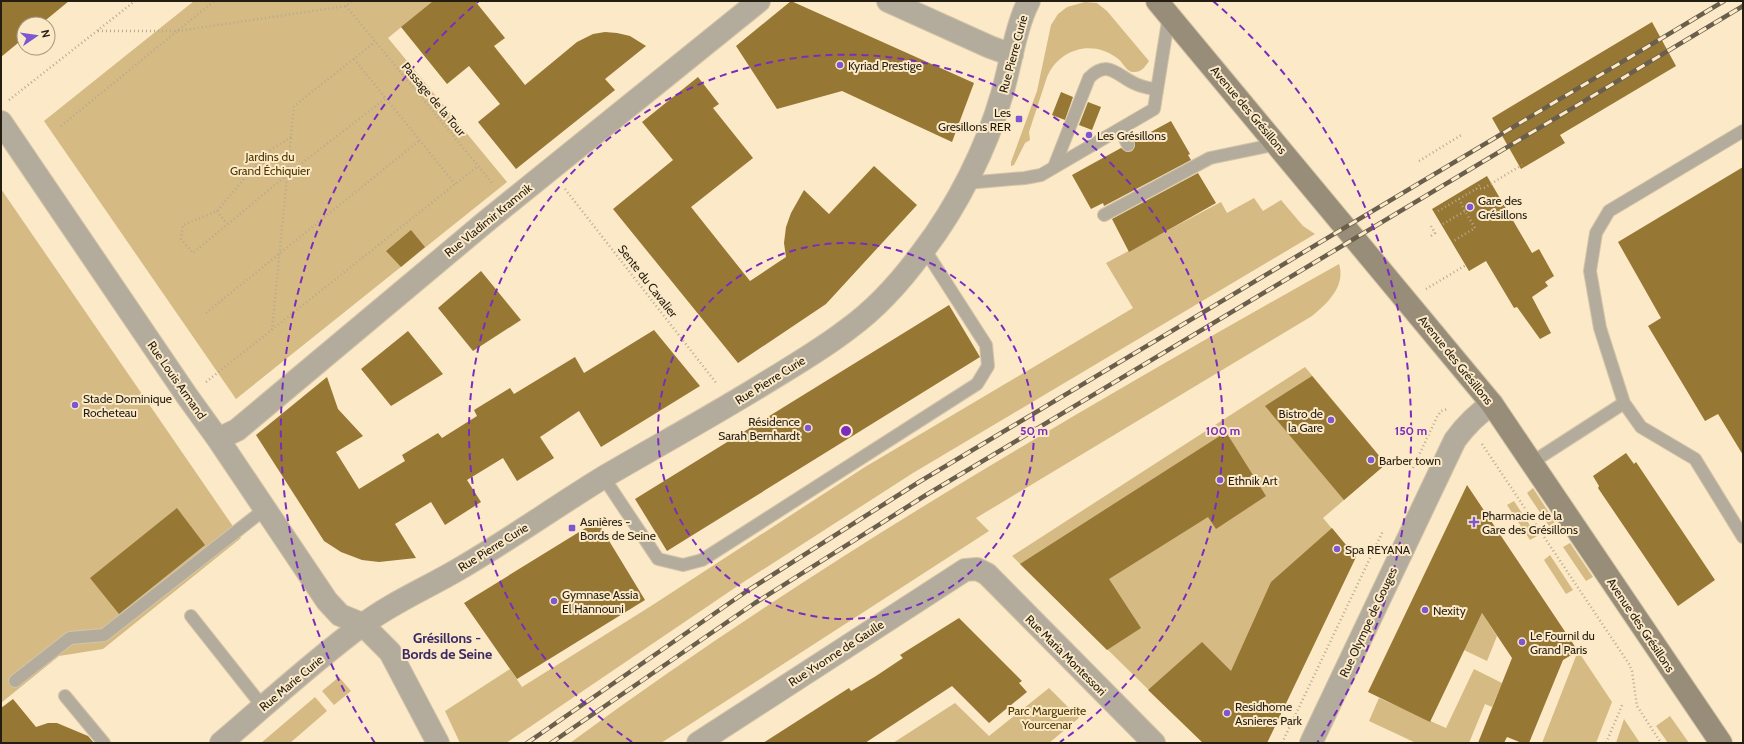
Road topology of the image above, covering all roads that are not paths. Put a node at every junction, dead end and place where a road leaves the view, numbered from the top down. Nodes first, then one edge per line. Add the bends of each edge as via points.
1 (759, 1) edge
2 (888, 1) edge
3 (1029, 1) edge
4 (1163, 8) edge
5 (1012, 55) junction
6 (1157, 90) junction
7 (1, 122) edge
8 (1120, 129) junction
9 (1743, 131) edge
10 (1277, 144) junction
11 (1128, 145) dead end
12 (1054, 167) junction
13 (966, 183) junction
14 (1104, 215) dead end
15 (924, 250) junction
16 (1624, 403) junction
17 (1492, 404) junction
18 (218, 439) junction
19 (1531, 462) junction
20 (604, 478) junction
21 (265, 509) junction
22 (1743, 537) edge
23 (976, 568) joint
24 (190, 616) dead end
25 (362, 624) junction
26 (15, 681) dead end
27 (65, 696) dead end
28 (263, 706) junction
29 (104, 743) edge
30 (221, 743) edge
31 (438, 743) edge
32 (698, 743) edge
33 (1154, 743) edge
34 (1311, 743) edge
35 (1721, 743) edge

1 - 18 street, Rue Vladimir Kramnik via 510,202 237,430
2 - 5 street
3 - 5 street, Rue Pierre Curie
4 - 6 lane
4 - 10 main road, Avenue des Grésillons
5 - 13 street, Rue Pierre Curie via 1001,97
6 - 8 lane via 1154,109
6 - 12 lane via 1135,84 1114,70 1107,69 1094,73 1089,78
7 - 18 street, Rue Louis Armand via 186,396
8 - 11 lane
8 - 12 lane
9 - 16 lane via 1609,211 1596,233 1590,271 1600,328
10 - 14 lane via 1210,158 1149,184
10 - 17 main road, Avenue des Grésillons
12 - 13 lane via 1034,177
13 - 15 street, Rue Pierre Curie
15 - 20 street, Rue Pierre Curie via 877,305 848,329 732,403
15 - 20 lane via 986,345 988,366 977,384 702,560 683,565 658,559
16 - 19 lane
16 - 22 lane via 1641,427 1695,459
17 - 19 main road, Avenue des Grésillons
17 - 34 street, Rue Olympe de Gouges via 1466,425 1455,440
18 - 21 street, Rue Louis Armand
19 - 35 main road, Avenue des Grésillons
20 - 25 street, Rue Pierre Curie via 460,568
21 - 25 street, Rue Louis Armand via 327,601 340,615
21 - 26 lane via 104,635 70,638
23 - 32 street, Rue Yvonne de Gaulle via 965,570
23 - 33 street, Rue Maria Montessori via 986,574
24 - 28 lane
25 - 28 street, Rue Marie Curie
25 - 31 street via 390,652
27 - 29 lane
28 - 30 street, Rue Marie Curie

